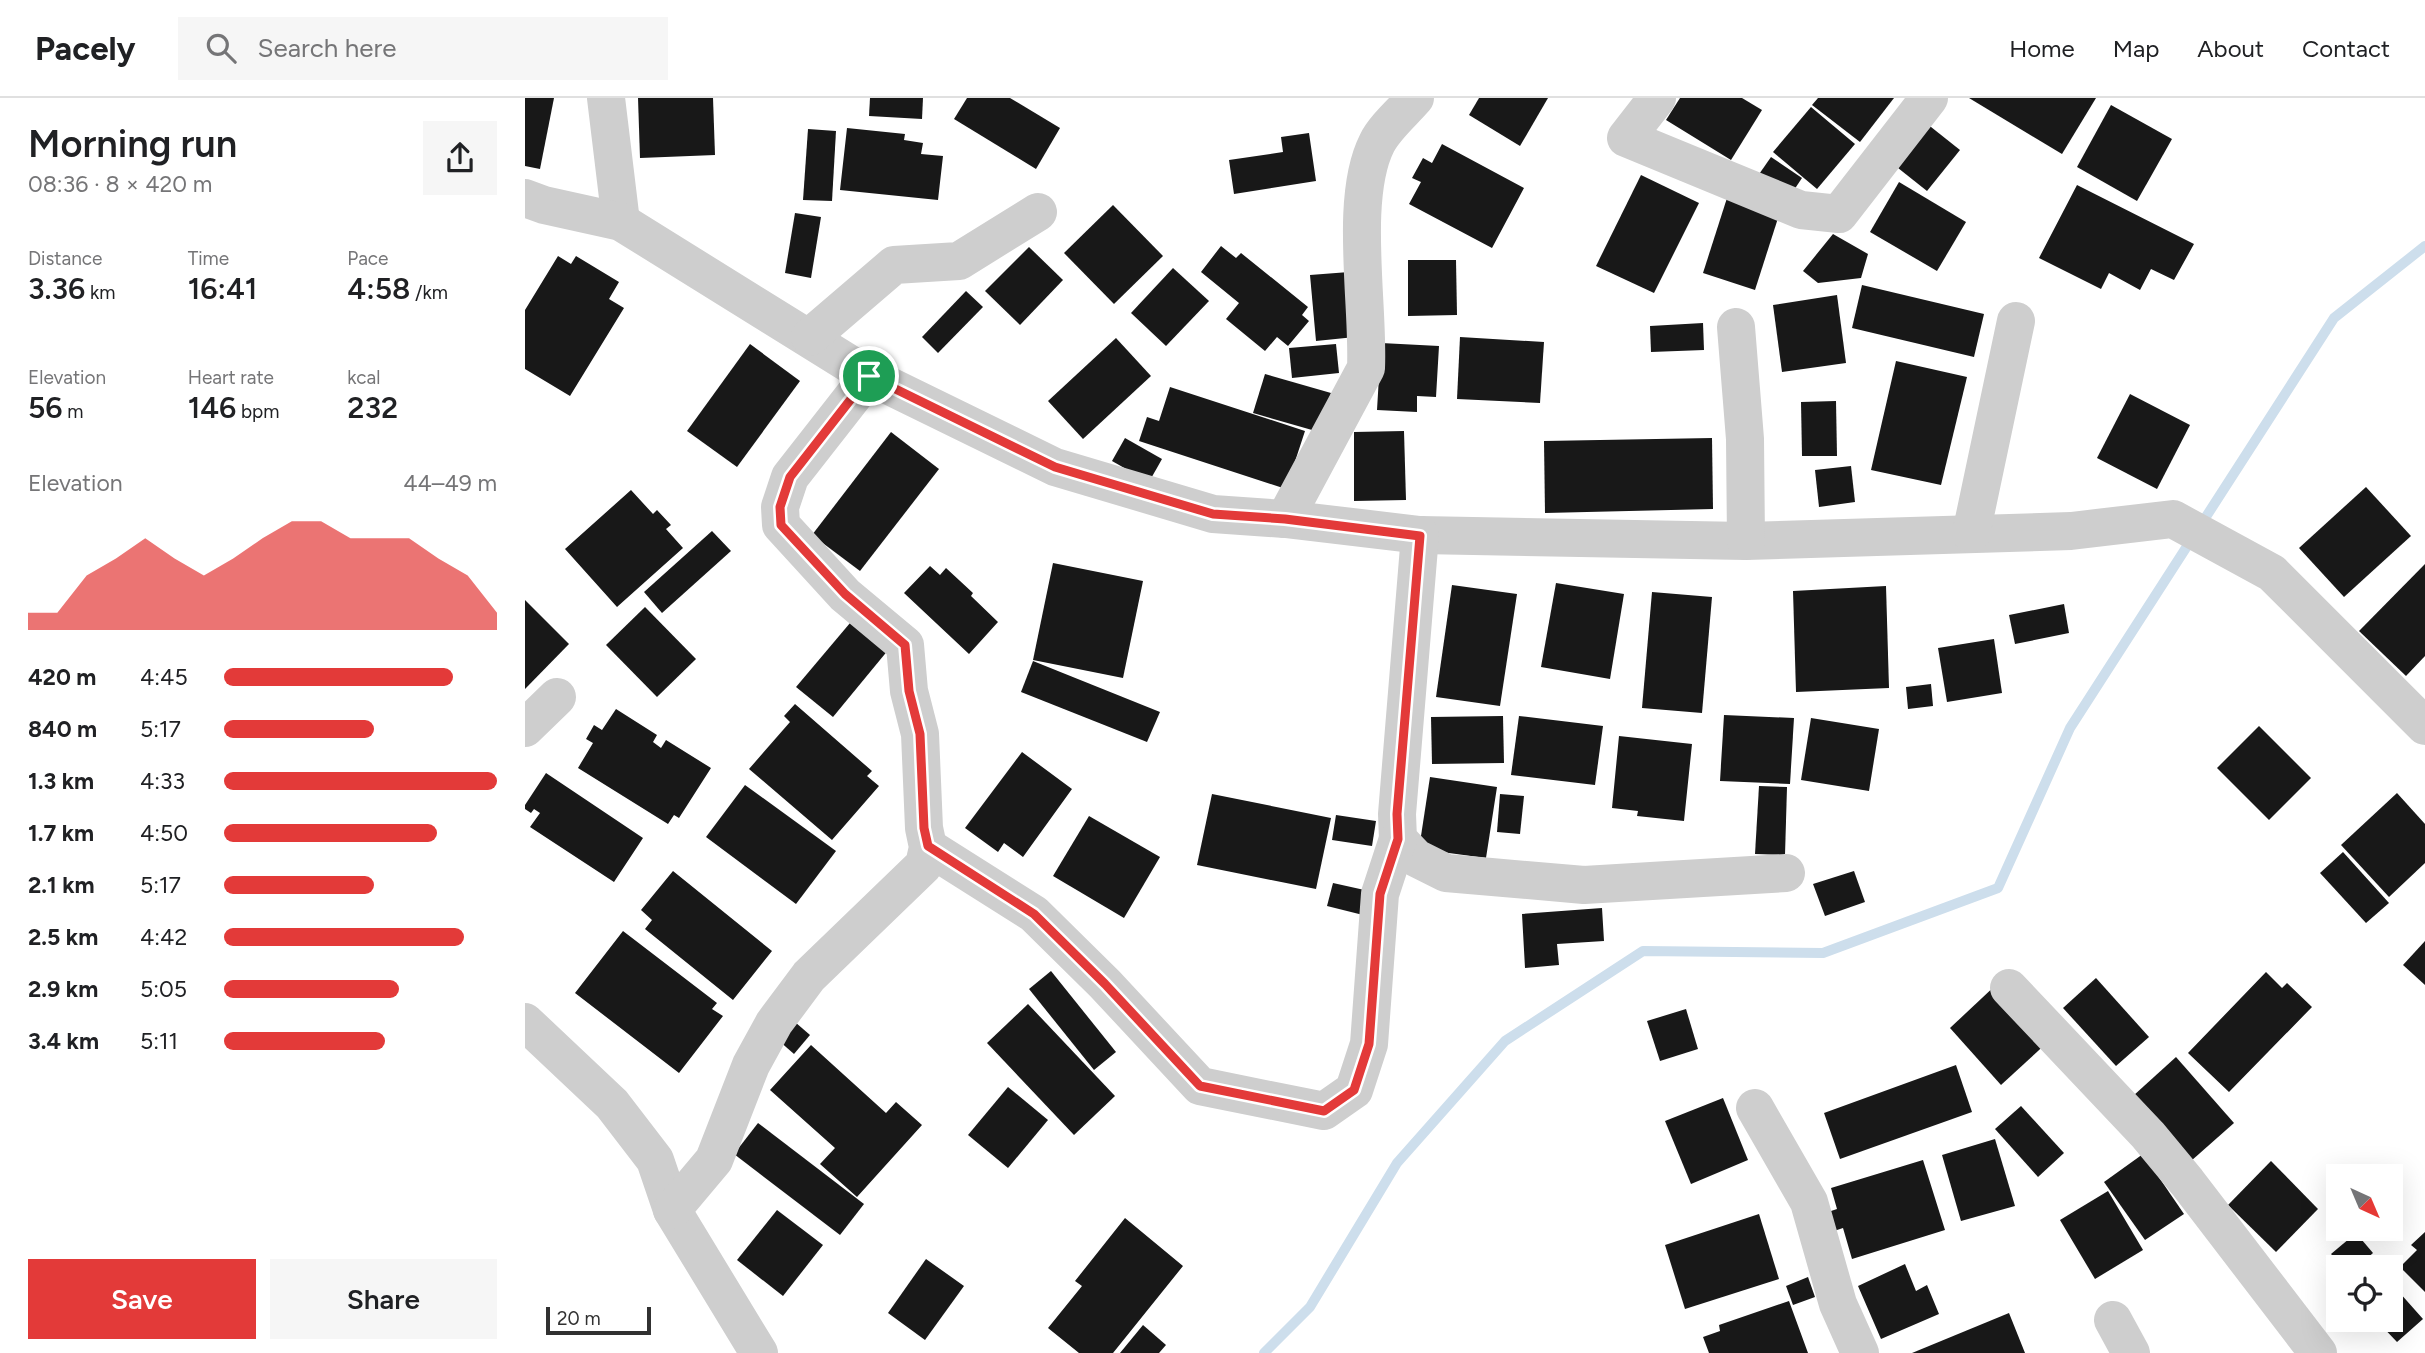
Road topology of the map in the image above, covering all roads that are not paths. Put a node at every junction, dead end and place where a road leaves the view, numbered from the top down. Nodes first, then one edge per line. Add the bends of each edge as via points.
1 (606, 98) edge
2 (1415, 98) edge
3 (1657, 98) edge
4 (1929, 98) edge
5 (525, 198) edge
6 (1038, 212) dead end
7 (621, 222) junction
8 (2016, 321) dead end
9 (1736, 327) dead end
10 (810, 337) junction
11 (869, 376) junction
12 (1285, 519) junction
13 (1971, 534) junction
14 (1420, 536) junction
15 (1746, 541) junction
16 (557, 697) dead end
17 (2425, 726) edge
18 (525, 728) edge
19 (1398, 839) junction
20 (928, 846) junction
21 (1786, 873) dead end
22 (2010, 988) dead end
23 (525, 1022) edge
24 (1755, 1108) dead end
25 (672, 1210) junction
26 (759, 1353) edge
27 (1860, 1353) edge
28 (2319, 1353) edge

1 - 7 street
2 - 12 street via 1377,143 1365,185 1366,369
3 - 4 street via 1626,138 1801,211 1839,214
5 - 7 street
6 - 10 street via 959,261 894,265
7 - 10 street
8 - 13 street
9 - 15 street via 1745,439
10 - 11 street
11 - 12 street via 1055,467 1213,514
11 - 20 street via 790,477 780,507 781,525 845,594 905,645 909,691 920,734
12 - 14 street
13 - 15 street
13 - 17 street via 2071,531 2173,519 2272,573
14 - 15 street
14 - 19 street
16 - 18 street
19 - 20 street via 1380,894 1369,1044 1354,1090 1324,1111 1200,1086 1034,914
19 - 21 street via 1416,858 1446,873 1584,885
20 - 25 street via 924,864 809,976 774,1023 751,1065 714,1160
22 - 28 street via 2164,1154
23 - 25 street via 612,1104 655,1160
24 - 27 street via 1809,1202 1838,1304
25 - 26 street

